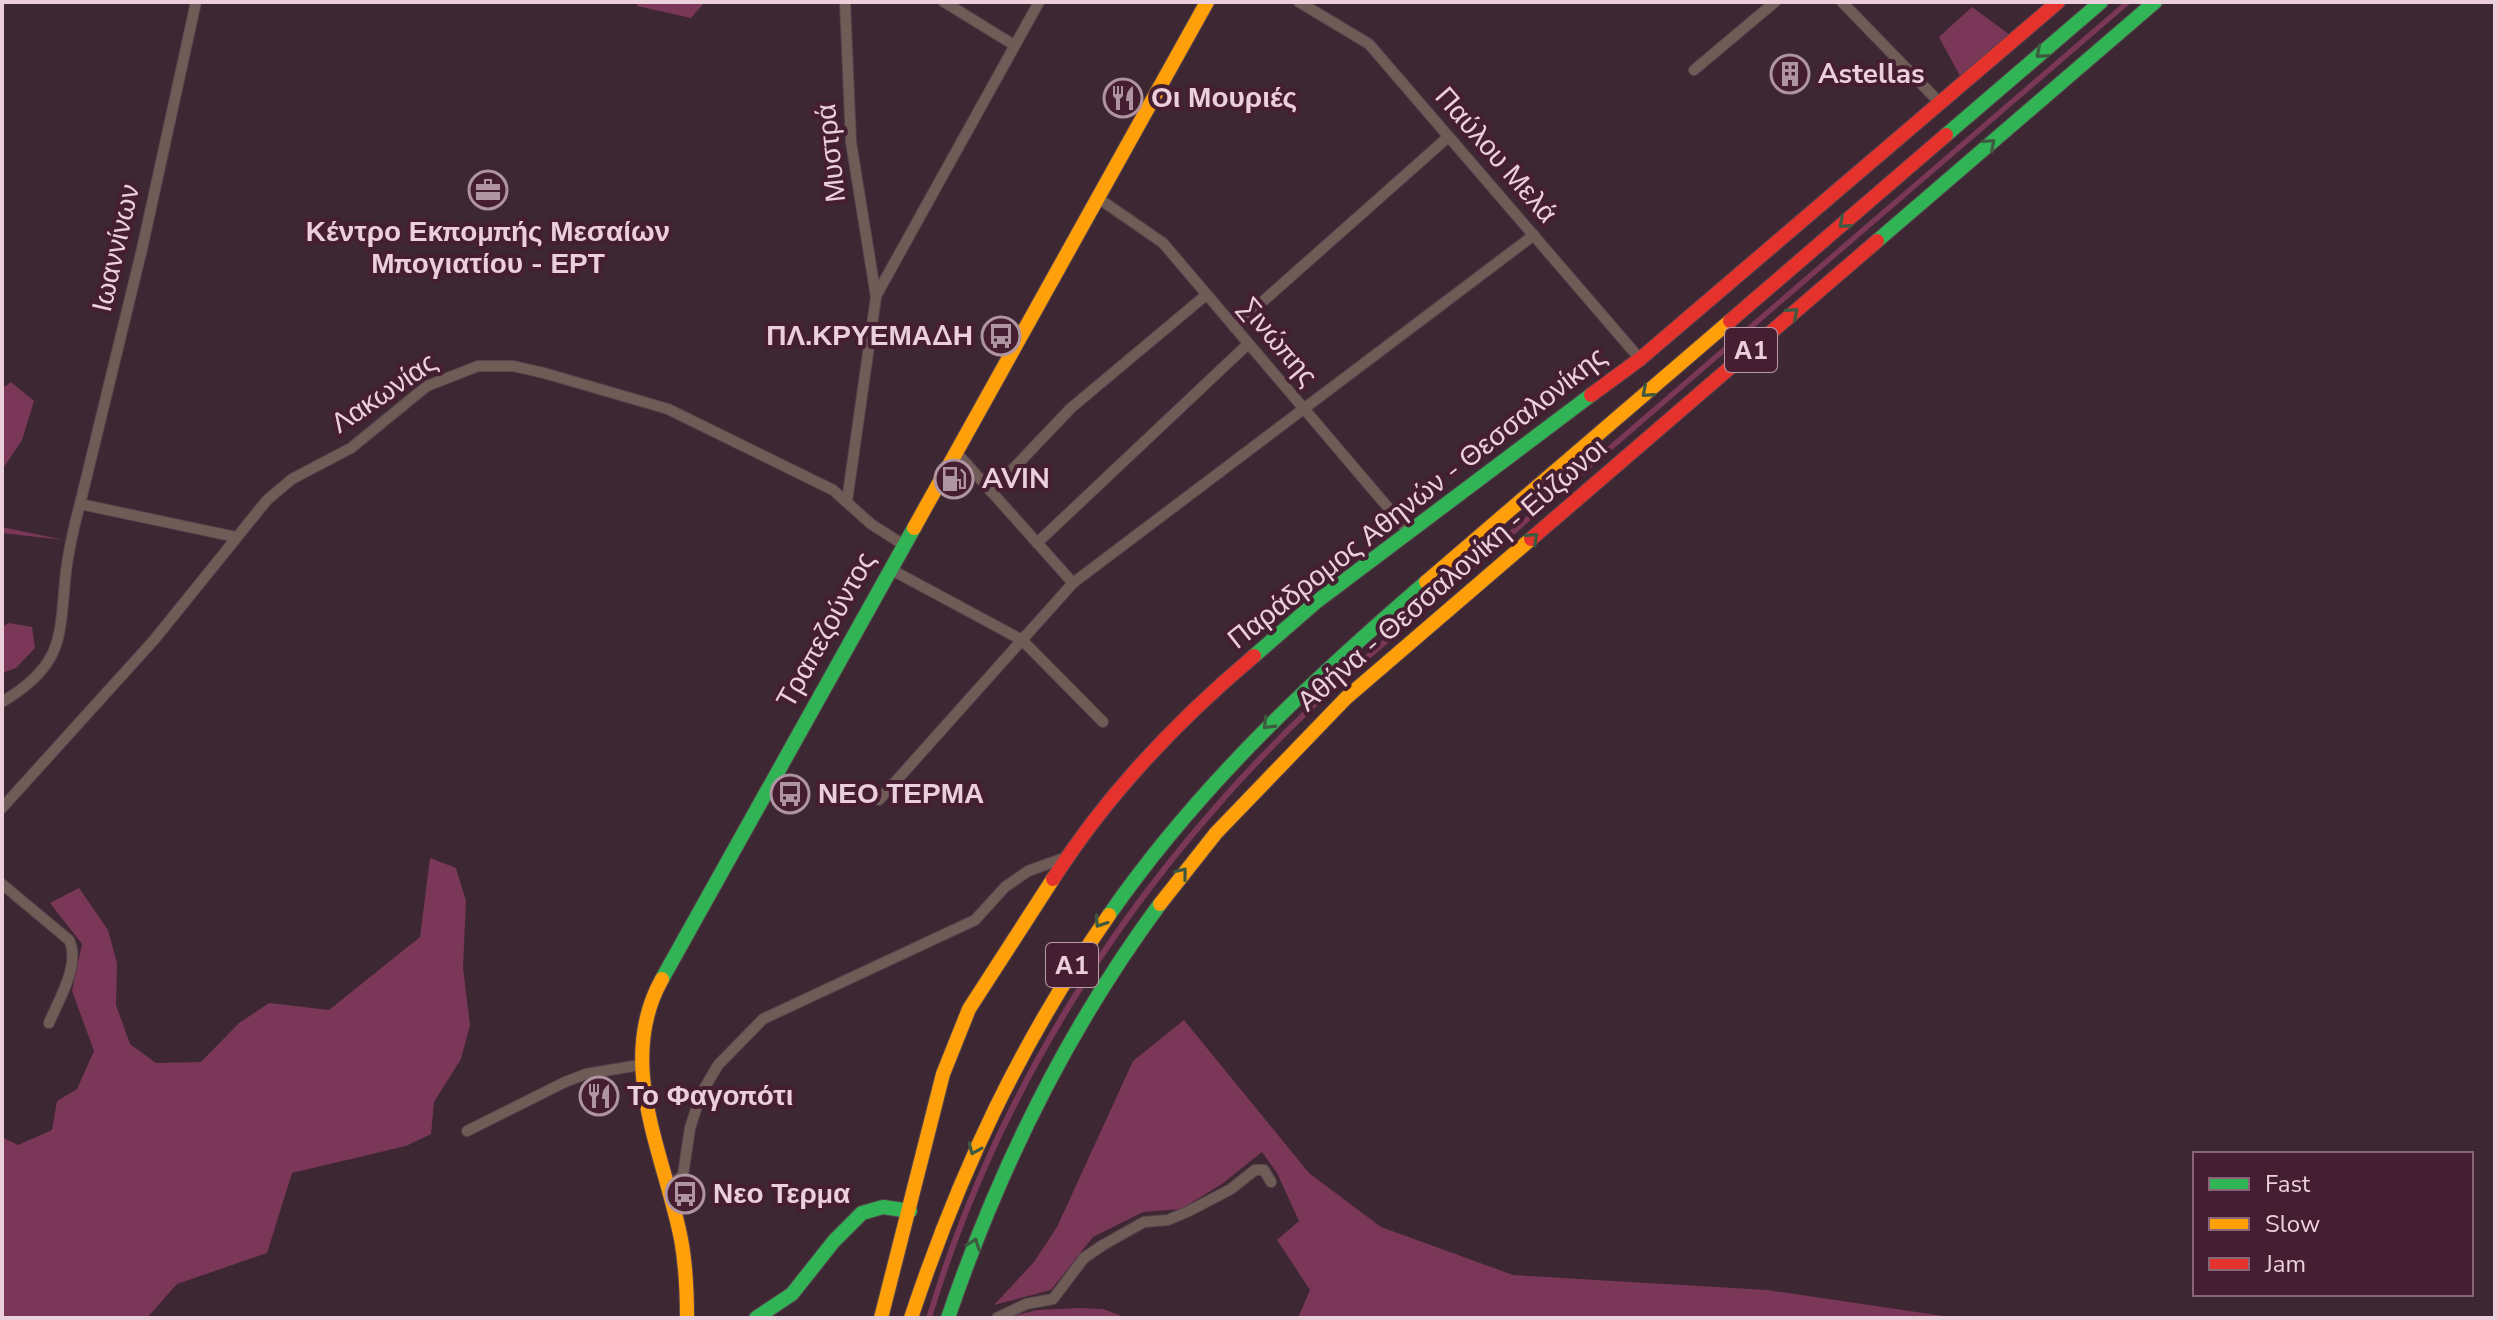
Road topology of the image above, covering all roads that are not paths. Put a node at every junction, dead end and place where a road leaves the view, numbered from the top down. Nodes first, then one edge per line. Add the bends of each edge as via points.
1 (196, 2) edge
2 (845, 2) edge
3 (944, 2) edge
4 (1039, 2) edge
5 (1207, 2) edge
6 (1299, 2) edge
7 (1775, 2) edge
8 (1842, 2) edge
9 (2058, 2) edge
10 (2101, 2) edge
11 (2155, 2) edge
12 (1014, 45) junction
13 (1694, 70) dead end
14 (1939, 102) junction
15 (1447, 138) junction
16 (1098, 198) junction
17 (1534, 235) junction
18 (1206, 295) junction
19 (876, 297) junction
20 (1234, 327) junction
21 (1248, 344) junction
22 (1640, 359) junction
23 (1304, 409) junction
24 (956, 452) junction
25 (991, 492) junction
26 (847, 501) junction
27 (80, 504) junction
28 (1408, 531) junction
29 (236, 537) junction
30 (1037, 543) junction
31 (904, 545) junction
32 (890, 569) junction
33 (1073, 583) junction
34 (1022, 640) junction
35 (2, 702) edge
36 (1103, 722) dead end
37 (879, 800) dead end
38 (2, 808) edge
39 (1067, 857) junction
40 (2, 884) edge
41 (49, 1023) dead end
42 (640, 1065) junction
43 (467, 1131) dead end
44 (1271, 1182) dead end
45 (668, 1188) junction
46 (910, 1211) junction
47 (687, 1318) edge
48 (756, 1318) edge
49 (881, 1318) edge
50 (911, 1318) edge
51 (948, 1318) edge
52 (997, 1318) edge

1 - 27 street, Ιωαννίνων
2 - 19 street, Μυστρά via 851,142
3 - 12 street
4 - 12 street
5 - 16 main road, Τραπεζούντος
6 - 15 street, Παύλου Μελά via 1369,44
7 - 13 street
8 - 14 street
9 - 14 main road, Παράδρομος Αθηνών - Θεσσαλονίκης
10 -> 50 main road, Αθήνα - Θεσσαλονίκη - Εύζωνοι / Α1 via 1324,670 1226,767 1111,907 1014,1062 950,1205
51 -> 11 main road, Αθήνα - Θεσσαλονίκη - Εύζωνοι / Α1 via 1001,1175 1065,1045 1139,929 1260,782 1346,698
12 - 19 street
14 - 22 main road, Παράδρομος Αθηνών - Θεσσαλονίκης
15 - 17 street, Παύλου Μελά
15 - 20 street
16 - 18 street, Σινώπης via 1163,243
16 - 24 main road, Τραπεζούντος
17 - 22 street, Παύλου Μελά
17 - 23 street
18 - 20 street, Σινώπης
18 - 25 street via 1071,408
19 - 26 street
20 - 21 street, Σινώπης
21 - 23 street, Σινώπης
21 - 30 street
22 - 28 main road, Παράδρομος Αθηνών - Θεσσαλονίκης
23 - 28 street, Σινώπης
23 - 33 street
24 - 25 street
24 - 31 main road, Τραπεζούντος
25 - 30 street
26 - 29 street, Λακωνίας via 668,409 544,373 478,366 427,386 351,448 292,479
26 - 31 street, Λακωνίας
27 - 29 street
27 - 35 street, Ιωαννίνων via 66,571 61,635 39,673
28 - 39 main road, Παράδρομος Αθηνών - Θεσσαλονίκης via 1224,681 1104,806
29 - 38 street, Λακωνίας via 154,640
30 - 33 street
31 - 32 main road, Τραπεζούντος
32 - 34 street
32 - 42 main road, Τραπεζούντος via 659,983 641,1031
33 - 34 street
34 - 36 street
34 - 37 street
39 - 45 street via 1028,871 975,920 763,1019 706,1085 692,1116 683,1175
39 - 46 main road, Παράδρομος Αθηνών - Θεσσαλονίκης via 988,975 956,1036
40 - 41 street via 74,950
42 - 43 street via 565,1082
42 - 45 main road, Τραπεζούντος
44 - 52 street via 1264,1170 1255,1170 1213,1200 1168,1220 1144,1222 1084,1258 1053,1299
45 - 47 main road, Τραπεζούντος via 687,1267
46 - 48 main road via 885,1206 862,1213 790,1299
46 - 49 main road, Παράδρομος Αθηνών - Θεσσαλονίκης

